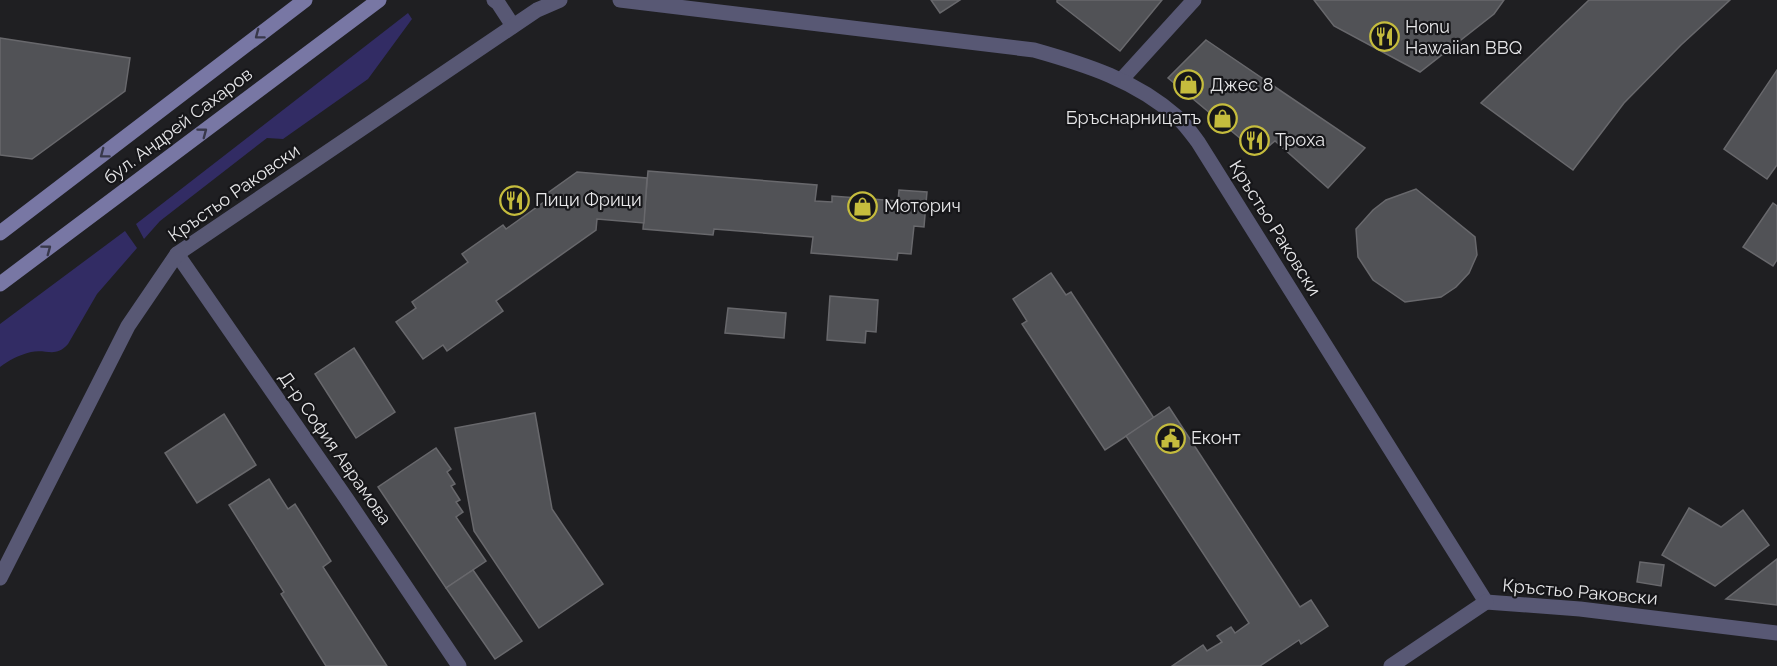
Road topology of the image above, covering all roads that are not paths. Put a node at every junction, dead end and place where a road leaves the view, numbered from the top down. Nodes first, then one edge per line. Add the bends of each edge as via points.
1 (305, 0) edge
2 (379, 0) edge
3 (494, 0) edge
4 (560, 0) edge
5 (620, 0) edge
6 (1194, 0) edge
7 (513, 26) junction
8 (1122, 80) junction
9 (0, 233) edge
10 (177, 254) junction
11 (0, 284) edge
12 (0, 578) edge
13 (1485, 602) junction
14 (1777, 633) edge
15 (459, 666) edge
16 (1391, 666) edge

1 -> 9 main road, бул. Андрей Сахаров
11 -> 2 main road, бул. Андрей Сахаров
3 - 7 street
4 - 7 street, Кръстьо Раковски
5 - 8 street, Кръстьо Раковски via 1034,50
6 - 8 street
7 - 10 street, Кръстьо Раковски
8 - 13 street, Кръстьо Раковски via 1179,119 1198,142
10 - 12 street, Кръстьо Раковски via 128,326
10 - 15 street, Д-р София Аврамова
13 - 14 street, Кръстьо Раковски via 1580,609
13 - 16 street

